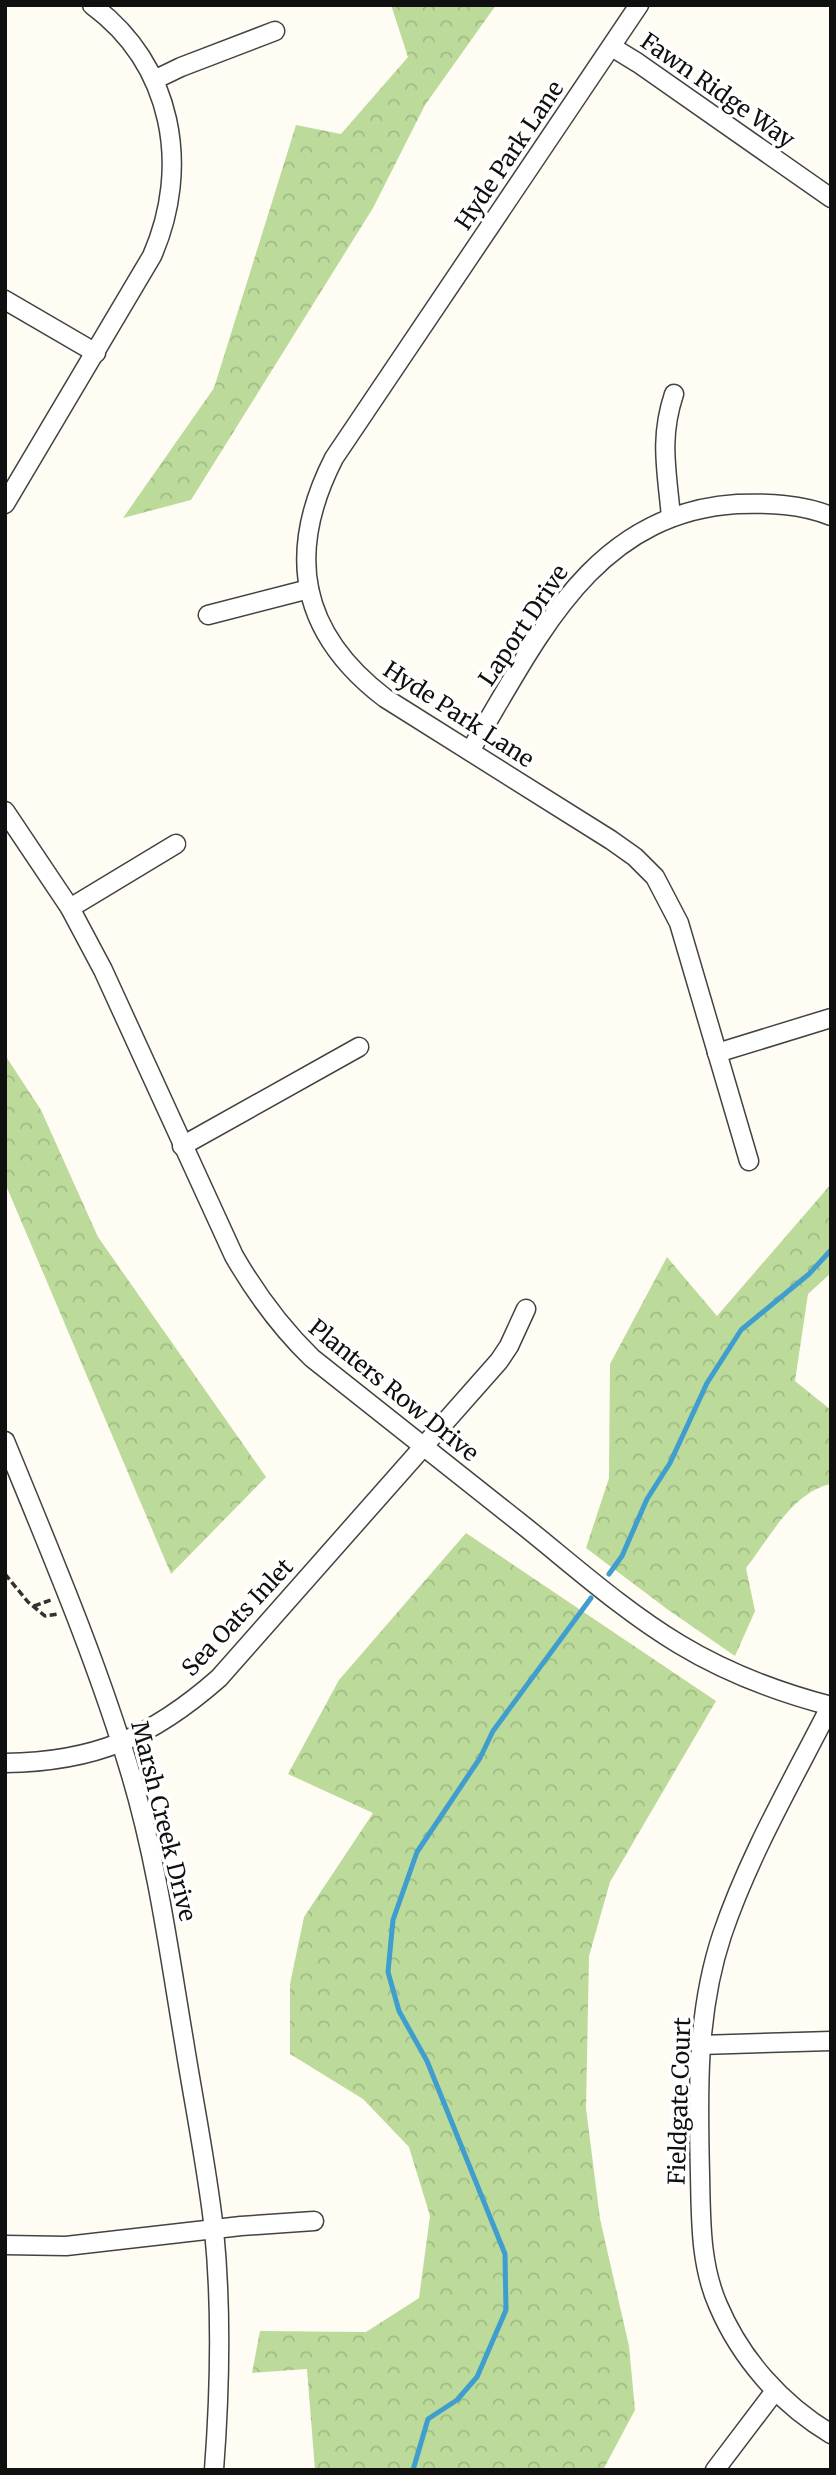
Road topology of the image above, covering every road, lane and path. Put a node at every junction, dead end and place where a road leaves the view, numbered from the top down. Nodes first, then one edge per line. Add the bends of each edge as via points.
1 (92, 5) edge
2 (639, 5) edge
3 (275, 31) dead end
4 (612, 47) junction
5 (153, 80) junction
6 (831, 198) edge
7 (5, 300) edge
8 (96, 353) junction
9 (674, 394) dead end
10 (5, 504) edge
11 (831, 516) edge
12 (671, 517) junction
13 (310, 589) junction
14 (208, 615) dead end
15 (470, 751) junction
16 (5, 811) edge
17 (176, 844) dead end
18 (70, 908) junction
19 (831, 1018) edge
20 (359, 1047) dead end
21 (717, 1053) junction
22 (183, 1146) junction
23 (749, 1161) dead end
24 (527, 1309) dead end
25 (5, 1441) edge
26 (423, 1446) junction
27 (5, 1574) edge
28 (74, 1611) junction
29 (831, 1706) edge
30 (121, 1744) junction
31 (5, 1763) edge
32 (831, 2041) edge
33 (700, 2045) junction
34 (314, 2221) dead end
35 (214, 2230) junction
36 (5, 2245) edge
37 (775, 2391) junction
38 (831, 2434) edge
39 (214, 2470) edge
40 (715, 2470) edge

1 - 5 street via 136,49
2 - 4 street, Hyde Park Lane
3 - 5 street
4 - 6 street, Fawn Ridge Way
4 - 13 street, Hyde Park Lane via 334,458 311,514 306,544
5 - 8 street via 172,137 169,208 152,256
7 - 8 street
8 - 10 street
9 - 12 street via 664,443
11 - 12 street, Laport Drive via 761,503 722,505
12 - 15 street, Laport Drive via 631,536 573,589
13 - 14 street
13 - 15 street, Hyde Park Lane via 324,631 360,679
15 - 21 street, Hyde Park Lane via 611,840 655,877 678,923
16 - 18 street, Planters Row Drive
17 - 18 street
18 - 22 street, Planters Row Drive
19 - 21 street
20 - 22 street
21 - 23 street, Hyde Park Lane
22 - 26 street, Planters Row Drive via 234,1256 274,1317 312,1358
24 - 26 street, Sea Oats Inlet via 499,1361
25 - 28 street, Marsh Creek Drive
26 - 29 street, Planters Row Drive via 678,1644 758,1684
26 - 30 street, Sea Oats Inlet via 219,1678 161,1723
27 - 28 path via 45,1616
28 - 30 street, Marsh Creek Drive
29 - 33 street, Fieldgate Court via 732,1906 710,1982
30 - 31 street, Sea Oats Inlet via 62,1759
30 - 35 street, Marsh Creek Drive via 165,1923
32 - 33 street
33 - 37 street, Fieldgate Court via 700,2192 706,2269 733,2338
34 - 35 street
35 - 36 street via 66,2246
35 - 39 street, Marsh Creek Drive via 219,2367
37 - 38 street, Fieldgate Court
37 - 40 street

